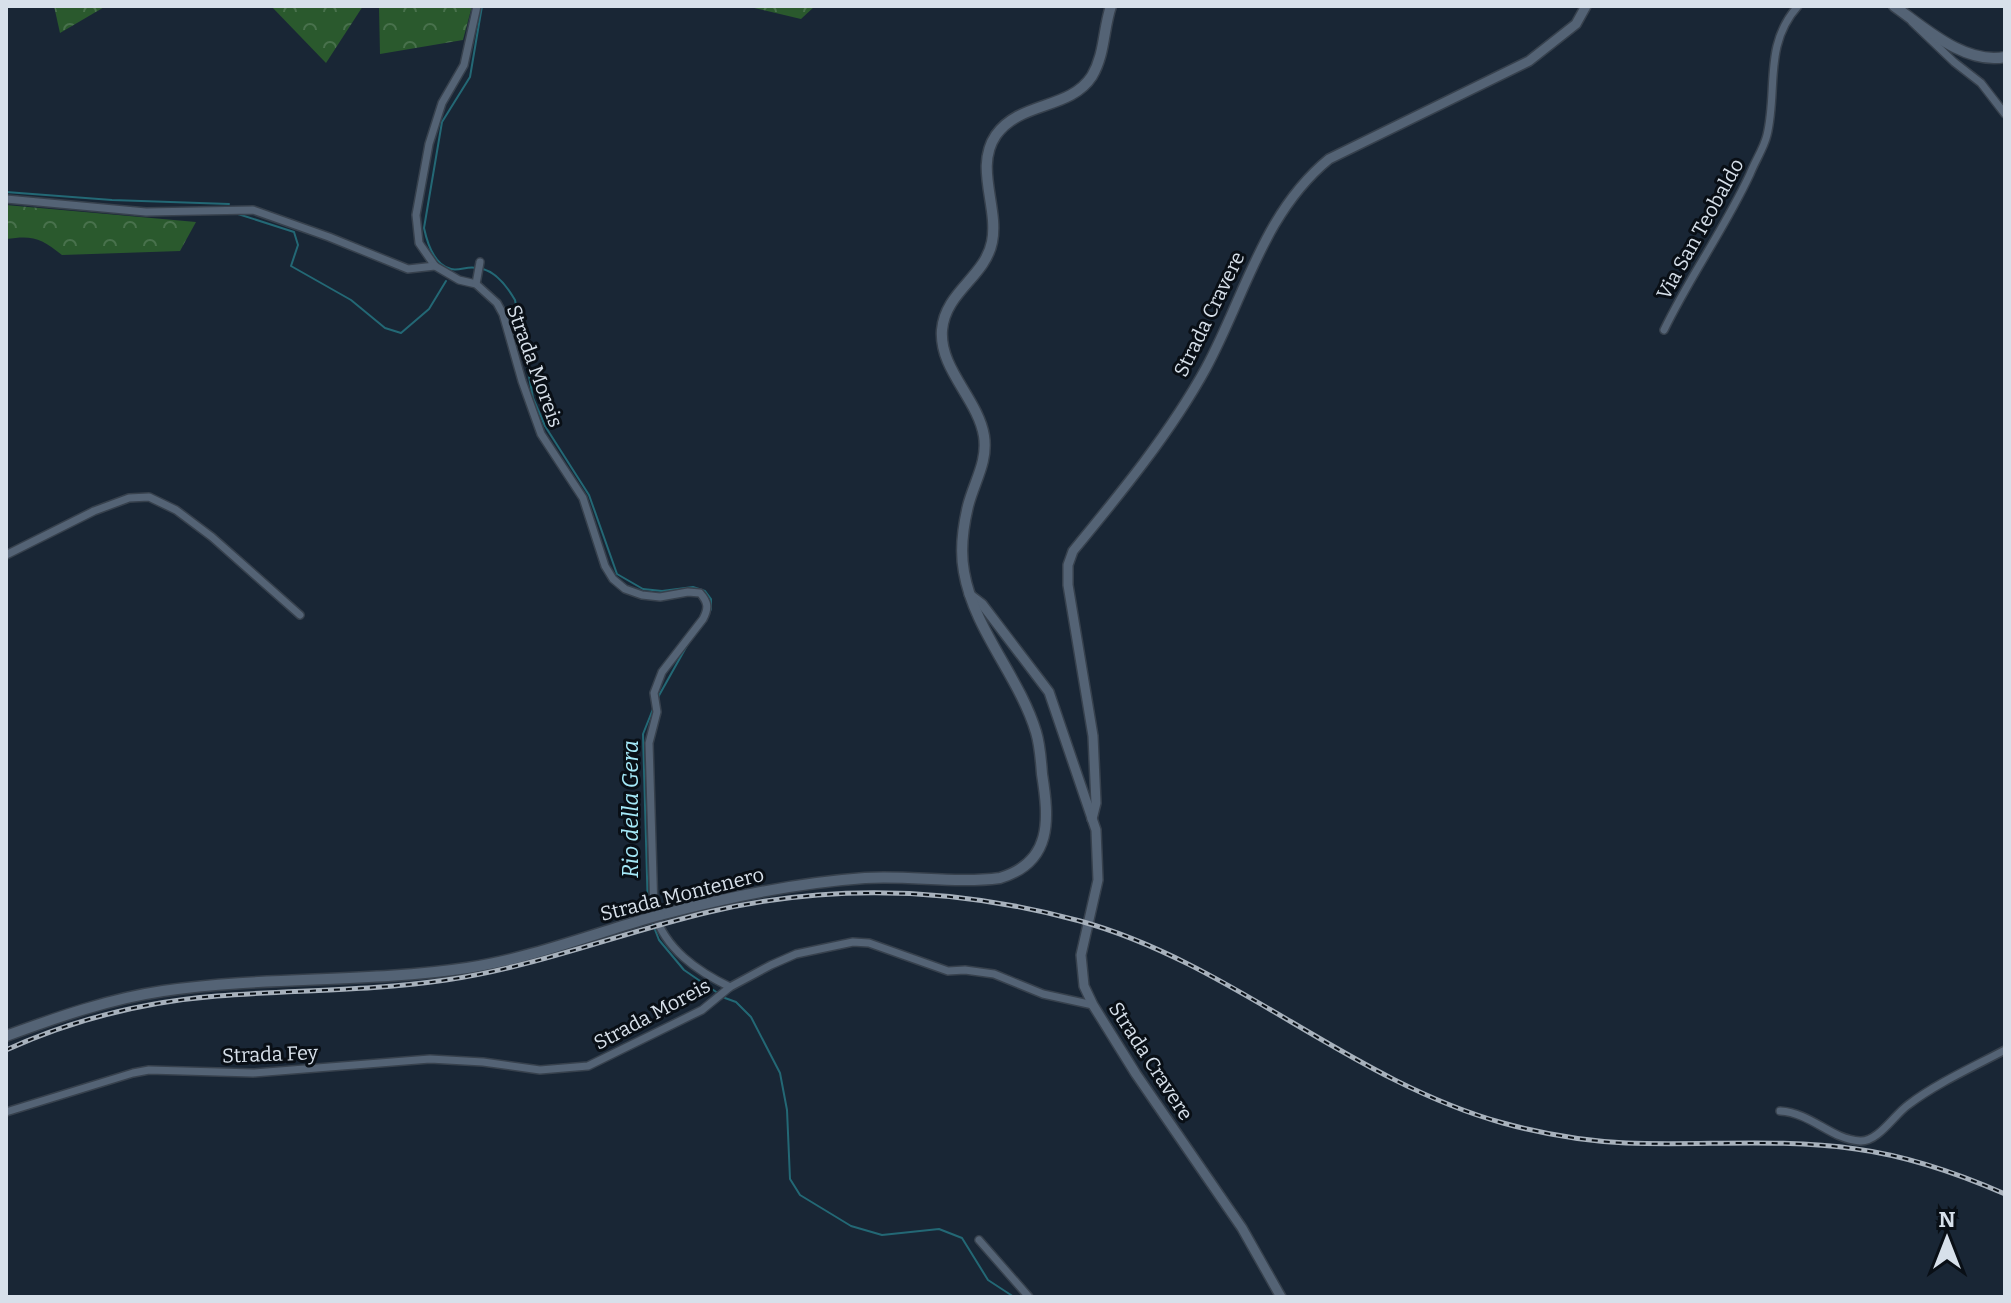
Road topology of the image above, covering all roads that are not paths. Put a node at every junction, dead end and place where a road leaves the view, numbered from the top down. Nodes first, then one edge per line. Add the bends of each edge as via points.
1 (477, 6) edge
2 (1111, 6) edge
3 (1586, 6) edge
4 (1798, 6) edge
5 (1894, 6) edge
6 (1906, 14) junction
7 (2005, 57) edge
8 (2005, 114) edge
9 (6, 199) edge
10 (480, 262) dead end
11 (435, 266) junction
12 (476, 284) junction
13 (1664, 330) dead end
14 (6, 555) edge
15 (969, 594) junction
16 (300, 615) dead end
17 (1092, 819) junction
18 (724, 993) junction
19 (1093, 1005) junction
20 (6, 1036) edge
21 (2005, 1050) edge
22 (540, 1070) joint
23 (1780, 1111) dead end
24 (6, 1112) edge
25 (979, 1240) dead end
26 (1029, 1297) edge
27 (1281, 1297) edge

1 - 11 street via 464,65 442,103 429,144 416,215 419,243
2 - 15 main road, Strada Montenero via 1101,59 1090,79 1063,99 1020,114 989,148 991,245 943,320 945,351 984,437 983,463 963,533
3 - 17 street, Strada Cravere via 1576,24 1529,61 1329,159 1308,177 1275,220 1206,368 1150,453 1073,551 1068,585 1093,736
4 - 13 street, Via San Teobaldo via 1772,62 1767,136
5 - 6 main road
6 - 7 main road via 1970,54
6 - 8 street via 1981,83
9 - 11 street via 146,212 253,210 408,269
10 - 12 street
11 - 12 street
12 - 18 street, Strada Moreis via 503,314 541,434 583,498 613,579 642,595 700,593 707,601 703,619 662,672 656,701 649,743 654,912 677,951
14 - 16 street via 94,511 149,497 212,537
15 - 17 street, Strada Cravere via 1049,692
15 - 20 main road, Strada Montenero, bridge via 1037,733 1048,814 1039,851 1013,874 986,880 869,878 778,888 470,968 206,986 135,996
17 - 19 street, Strada Cravere via 1098,880 1081,955 1084,986
18 - 19 street, Strada Moreis via 796,954 853,942 948,971 994,974 1043,994
18 - 22 street, Strada Moreis via 588,1066
19 - 27 street, Strada Cravere via 1242,1228
21 - 23 street via 1910,1103 1865,1141 1846,1139 1809,1117
22 - 24 street, Strada Fey via 430,1059 253,1073 149,1070
25 - 26 street

